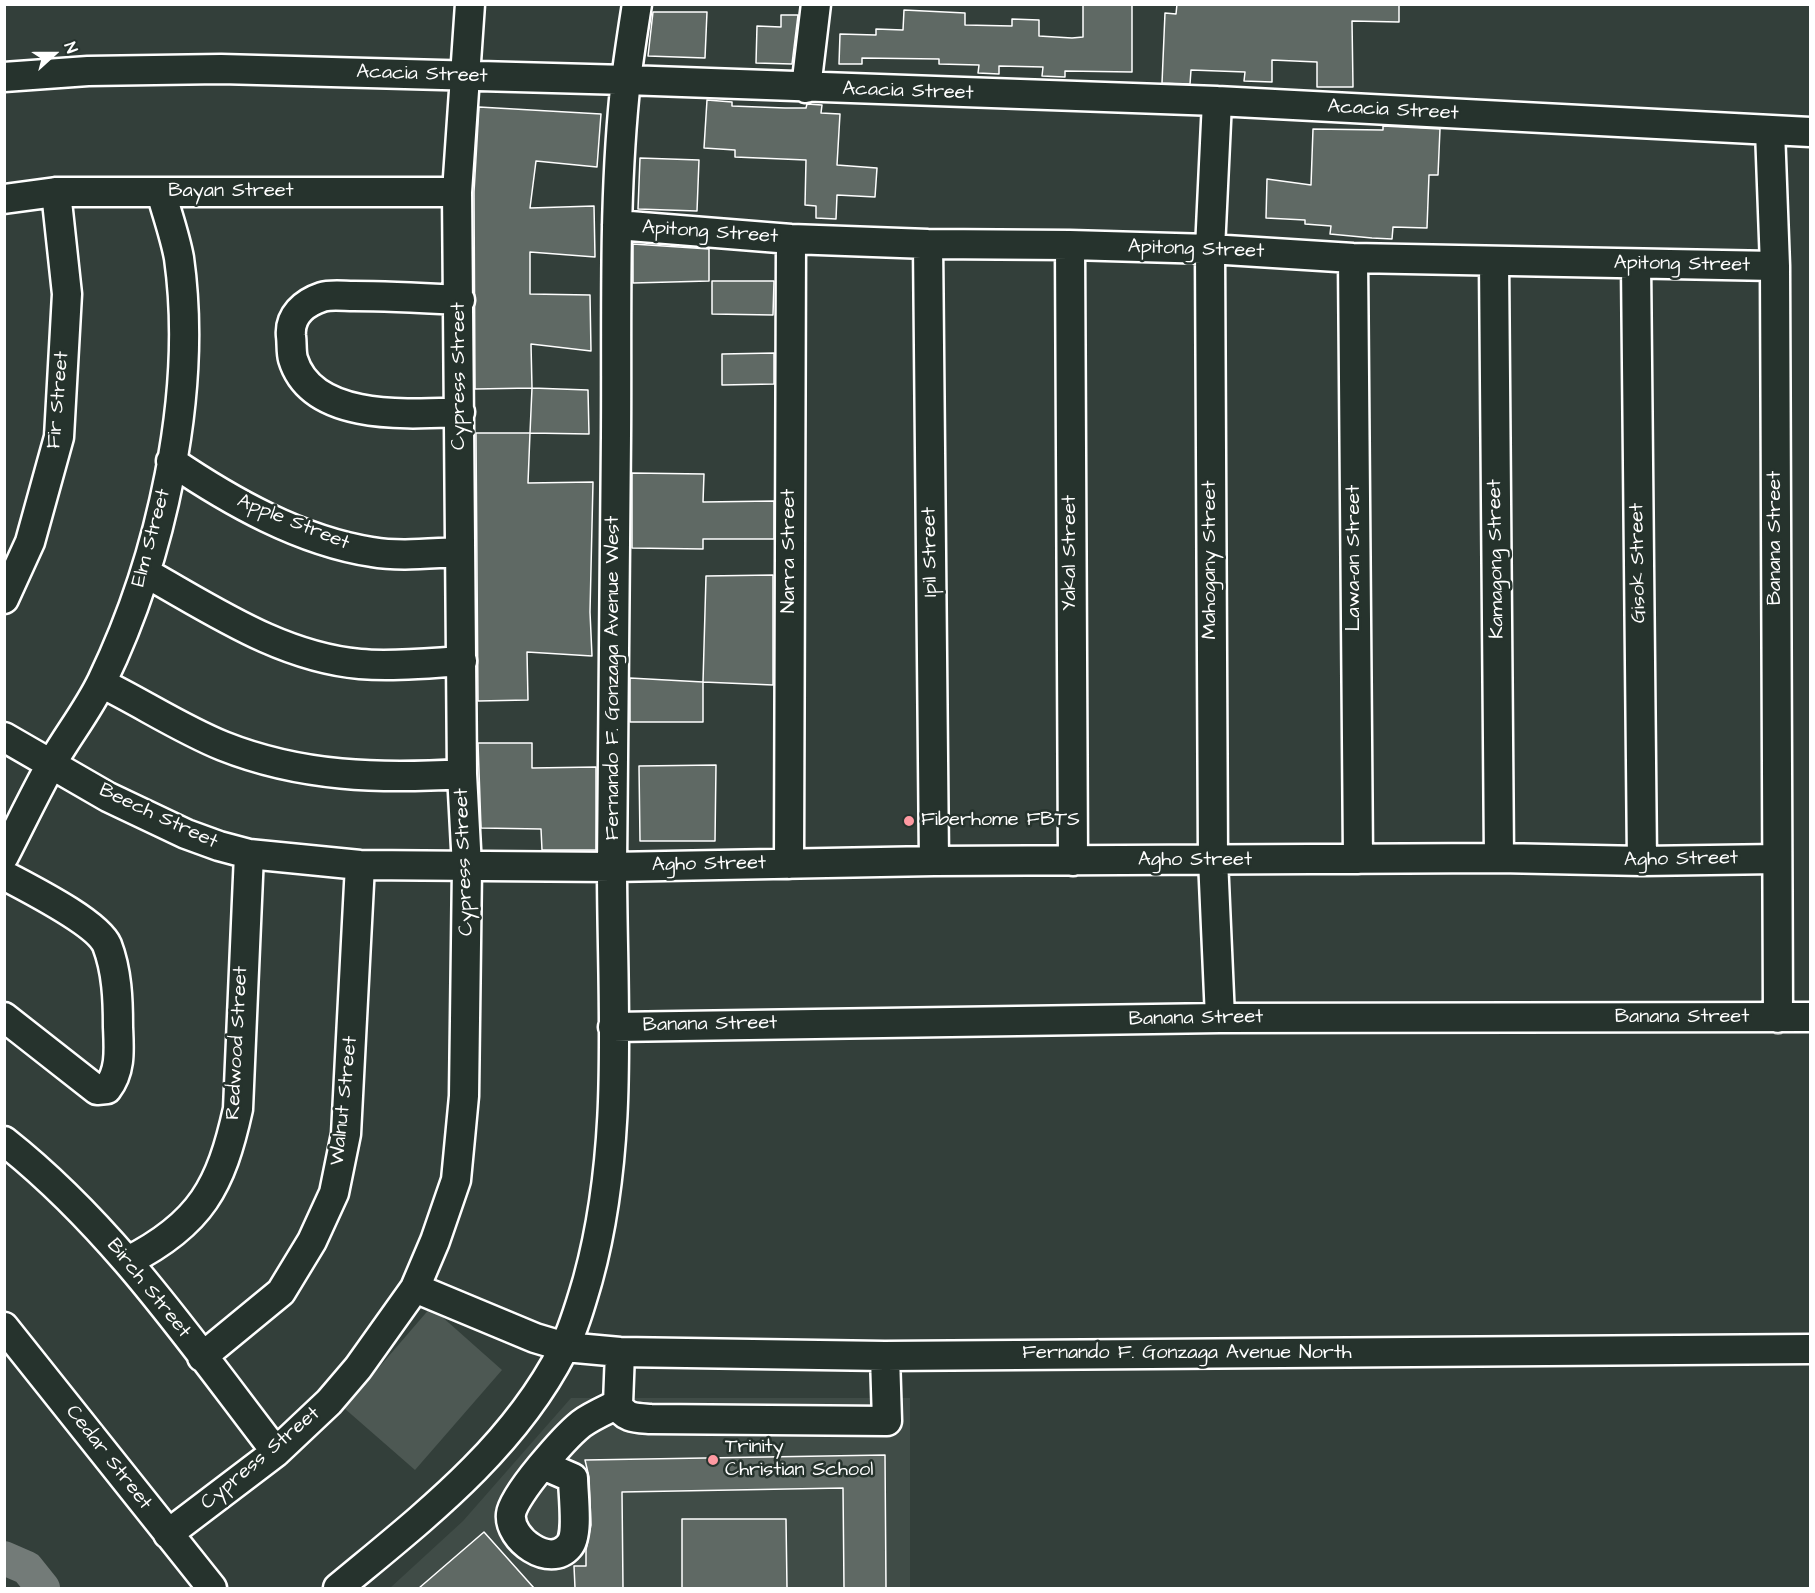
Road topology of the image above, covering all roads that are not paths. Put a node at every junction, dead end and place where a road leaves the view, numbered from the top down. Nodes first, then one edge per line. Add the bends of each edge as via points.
1 (470, 4) edge
2 (637, 4) edge
3 (816, 4) edge
4 (463, 76) junction
5 (4, 77) edge
6 (626, 80) junction
7 (806, 88) junction
8 (1216, 101) junction
9 (1770, 130) junction
10 (1810, 132) edge
11 (56, 192) junction
12 (161, 192) junction
13 (457, 192) junction
14 (4, 199) edge
15 (617, 225) junction
16 (791, 239) junction
17 (928, 244) junction
18 (1070, 245) junction
19 (1210, 249) junction
20 (1353, 258) junction
21 (1494, 261) junction
22 (1636, 264) junction
23 (1775, 266) junction
24 (460, 300) junction
25 (460, 412) junction
26 (171, 461) junction
27 (460, 552) junction
28 (146, 573) junction
29 (4, 599) edge
30 (462, 662) junction
31 (101, 683) junction
32 (4, 737) edge
33 (52, 763) junction
34 (462, 774) junction
35 (249, 854) junction
36 (4, 856) edge
37 (1499, 858) junction
38 (1358, 859) junction
39 (1777, 859) junction
40 (934, 861) junction
41 (1073, 861) junction
42 (1213, 861) junction
43 (1642, 861) junction
44 (789, 864) junction
45 (360, 865) junction
46 (467, 867) junction
47 (612, 867) junction
48 (4, 875) edge
49 (4, 1017) edge
50 (1810, 1017) edge
51 (1220, 1018) junction
52 (1778, 1018) junction
53 (613, 1027) junction
54 (4, 1141) edge
55 (128, 1261) junction
56 (415, 1288) junction
57 (4, 1327) edge
58 (565, 1347) junction
59 (1810, 1349) edge
60 (620, 1352) junction
61 (885, 1356) junction
62 (202, 1357) junction
63 (618, 1404) junction
64 (276, 1452) junction
65 (543, 1465) dead end
66 (168, 1534) junction
67 (212, 1588) edge
68 (338, 1588) edge

1 - 4 street, Cypress Street
2 - 6 street, Fernando F. Gonzaga Avenue West
3 - 7 street
4 - 5 street, Acacia Street via 221,69 88,70
4 - 6 street, Acacia Street
4 - 13 street, Cypress Street
6 - 7 street, Acacia Street
6 - 15 street, Fernando F. Gonzaga Avenue West
7 - 8 street, Acacia Street
8 - 9 street, Acacia Street
8 - 19 street, Mahogany Street
9 - 10 street, Acacia Street
9 - 23 street, Banana Street
11 - 12 street, Bayan Street
11 - 14 street, Bayan Street
11 - 29 street, Fir Street via 67,294 59,436 30,542
12 - 13 street, Bayan Street
12 - 26 street, Elm Street via 178,255 183,296 182,376
13 - 24 street, Cypress Street
15 - 16 street, Apitong Street
15 - 47 street, Fernando F. Gonzaga Avenue West
16 - 17 street, Apitong Street
16 - 44 street, Narra Street
17 - 18 street, Apitong Street
17 - 40 street, Ipil Street
18 - 19 street, Apitong Street
18 - 41 street, Yakal Street
19 - 20 street, Apitong Street
19 - 42 street, Mahogany Street
20 - 21 street, Apitong Street
20 - 38 street, Lawa-an Street
21 - 22 street, Apitong Street
21 - 37 street, Kamagong Street
22 - 23 street, Apitong Street
22 - 43 street, Gisok Street
23 - 39 street, Banana Street
24 - 25 street, Cypress Street
24 - 25 street via 323,296 300,309 290,326 293,359 305,382 335,402 372,412
25 - 27 street, Cypress Street
26 - 27 street, Apple Street via 220,493 295,529 336,543 373,552
26 - 28 street, Elm Street
27 - 30 street, Cypress Street
28 - 30 street via 241,628 304,654 362,665
28 - 31 street, Elm Street
30 - 34 street, Cypress Street
31 - 33 street, Elm Street
31 - 34 street via 222,745 264,761 356,776
32 - 33 street, Beech Street
33 - 35 street, Beech Street via 108,797 186,834
33 - 36 street, Elm Street
34 - 46 street, Cypress Street
35 - 45 street, Beech Street
35 - 55 street, Redwood Street via 238,1109 230,1147 217,1183 184,1225 157,1247
37 - 38 street, Agho Street
37 - 43 street, Agho Street
38 - 42 street, Agho Street
39 - 43 street, Agho Street
39 - 52 street, Banana Street
40 - 41 street, Agho Street
40 - 44 street, Agho Street
41 - 42 street, Agho Street
42 - 51 street, Mahogany Street
44 - 47 street, Agho Street
45 - 46 street, Beech Street
45 - 62 street, Walnut Street via 346,1134 334,1192 312,1241 281,1292
46 - 47 street, Agho Street
46 - 56 street, Cypress Street via 464,1096 456,1180
47 - 53 street, Fernando F. Gonzaga Avenue West
48 - 49 street via 77,916 106,943 117,986 117,1077 107,1089 97,1090
50 - 52 street, Banana Street
51 - 52 street, Banana Street
51 - 53 street, Banana Street
53 - 58 street, Fernando F. Gonzaga Avenue West via 609,1179 594,1255
54 - 55 street, Birch Street via 47,1175
55 - 62 street, Birch Street
56 - 58 street, Fernando F. Gonzaga Avenue North via 491,1322
56 - 64 street, Cypress Street via 358,1368
57 - 66 street, Cedar Street
58 - 60 street, Fernando F. Gonzaga Avenue North
58 - 68 street, Fernando F. Gonzaga Avenue West via 520,1418 494,1449
59 - 61 street, Fernando F. Gonzaga Avenue North
60 - 61 street, Fernando F. Gonzaga Avenue North
60 - 63 street
61 - 63 street via 887,1421 651,1419 629,1417
62 - 64 street, Birch Street
63 - 65 street via 582,1424
64 - 66 street, Cypress Street
66 - 67 street, Cedar Street

